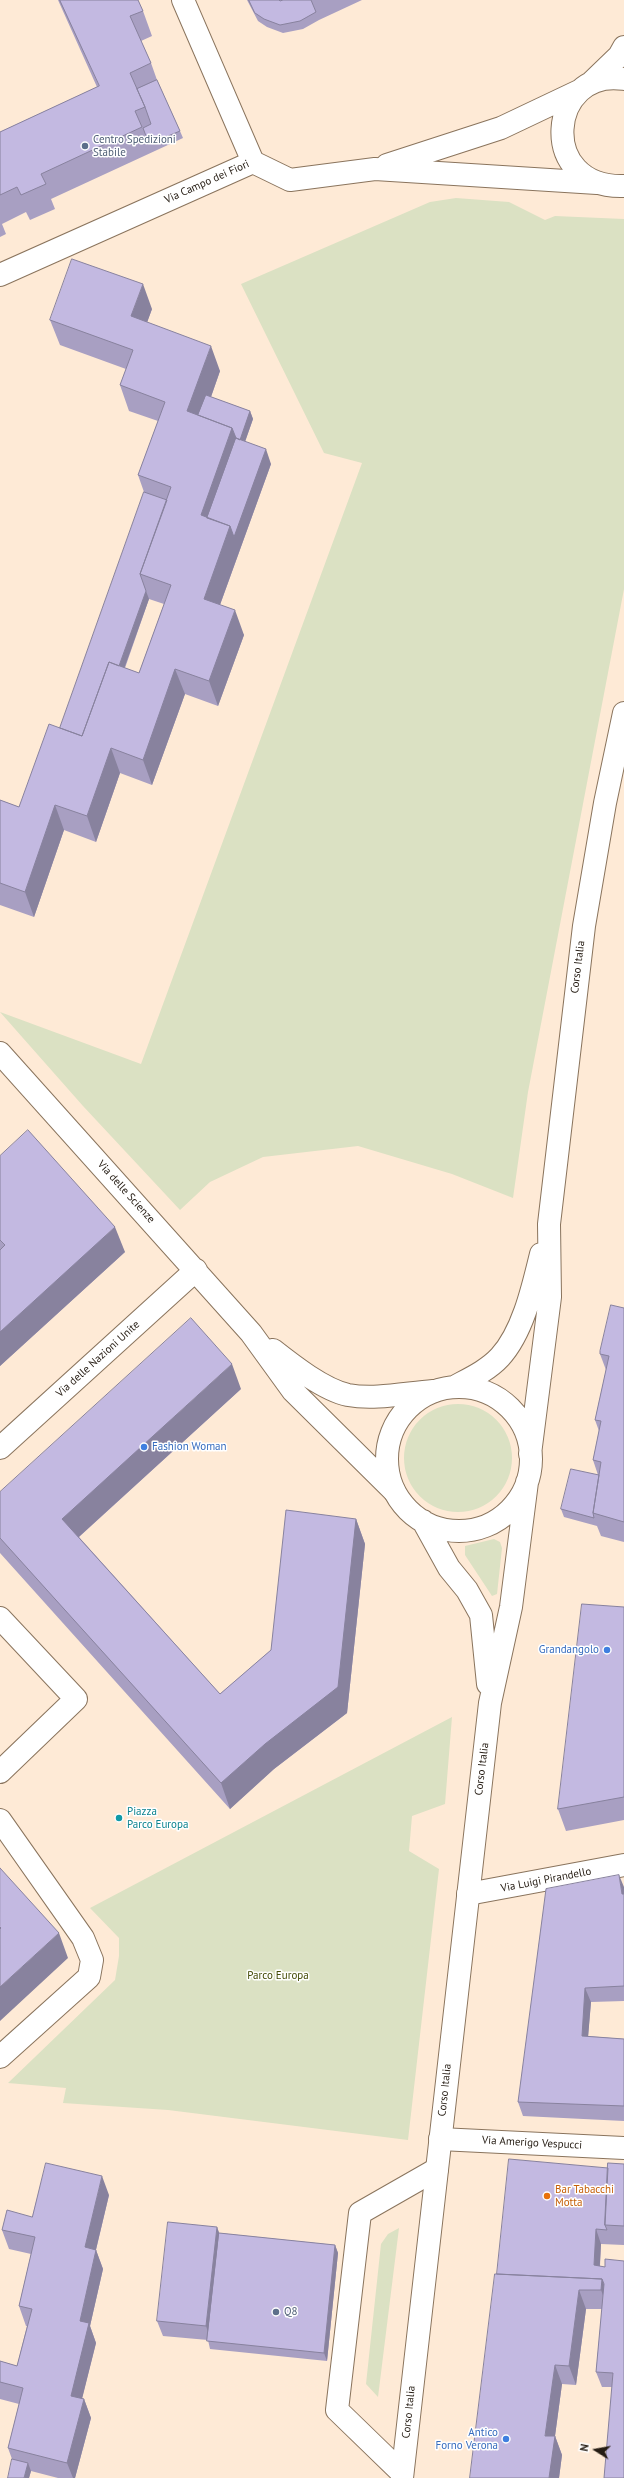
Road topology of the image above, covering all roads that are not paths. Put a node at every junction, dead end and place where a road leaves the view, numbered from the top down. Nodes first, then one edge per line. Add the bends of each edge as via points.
1 (183, 0) edge
2 (624, 47) edge
3 (624, 78) edge
4 (585, 87) junction
5 (253, 162) junction
6 (374, 169) junction
7 (614, 186) edge
8 (0, 275) edge
9 (624, 713) edge
10 (0, 1053) edge
11 (549, 1224) junction
12 (196, 1270) junction
13 (251, 1333) junction
14 (456, 1386) junction
15 (433, 1391) junction
16 (0, 1448) edge
17 (530, 1454) junction
18 (527, 1482) junction
19 (394, 1491) junction
20 (423, 1521) junction
21 (0, 1618) edge
22 (490, 1703) junction
23 (0, 1772) edge
24 (0, 1820) edge
25 (624, 1865) edge
26 (468, 1894) junction
27 (0, 2057) edge
28 (440, 2139) junction
29 (624, 2148) edge
30 (437, 2169) junction
31 (402, 2476) edge

1 - 5 street, Via Campo dei Fiori
2 - 4 street via 619,56
3 - 4 street via 603,79
4 - 6 street via 501,128
4 - 7 street via 569,104 563,118 561,134 564,150 571,164 582,175
5 - 6 street via 290,180
5 - 8 street, Via Campo dei Fiori
6 - 7 street
9 - 11 street, Corso Italia via 605,803 584,926
10 - 12 street, Via delle Scienze
11 - 14 street via 531,1294 510,1344 499,1358 480,1373
11 - 17 street via 550,1297
12 - 13 street, Via delle Scienze
12 - 16 street, Via delle Nazioni Unite
13 - 15 street via 304,1374 348,1395 379,1396
13 - 19 street via 293,1391
14 - 15 street
14 - 17 street via 474,1388 491,1394 507,1405 519,1419 527,1435
15 - 19 street via 416,1400 392,1432 387,1452 388,1472
17 - 18 street
18 - 20 street via 517,1501 502,1516 484,1526 464,1531 443,1529
18 - 22 street via 511,1607
19 - 20 street via 406,1508
20 - 22 street via 449,1568 467,1590 480,1615
21 - 23 street via 76,1700
22 - 26 street, Corso Italia
24 - 27 street via 83,1938 92,1960 89,1977
25 - 26 street, Via Luigi Pirandello
26 - 28 street, Corso Italia
28 - 29 street, Via Amerigo Vespucci
28 - 30 street, Corso Italia
30 - 31 street, Corso Italia
30 - 31 street via 360,2213 337,2410

